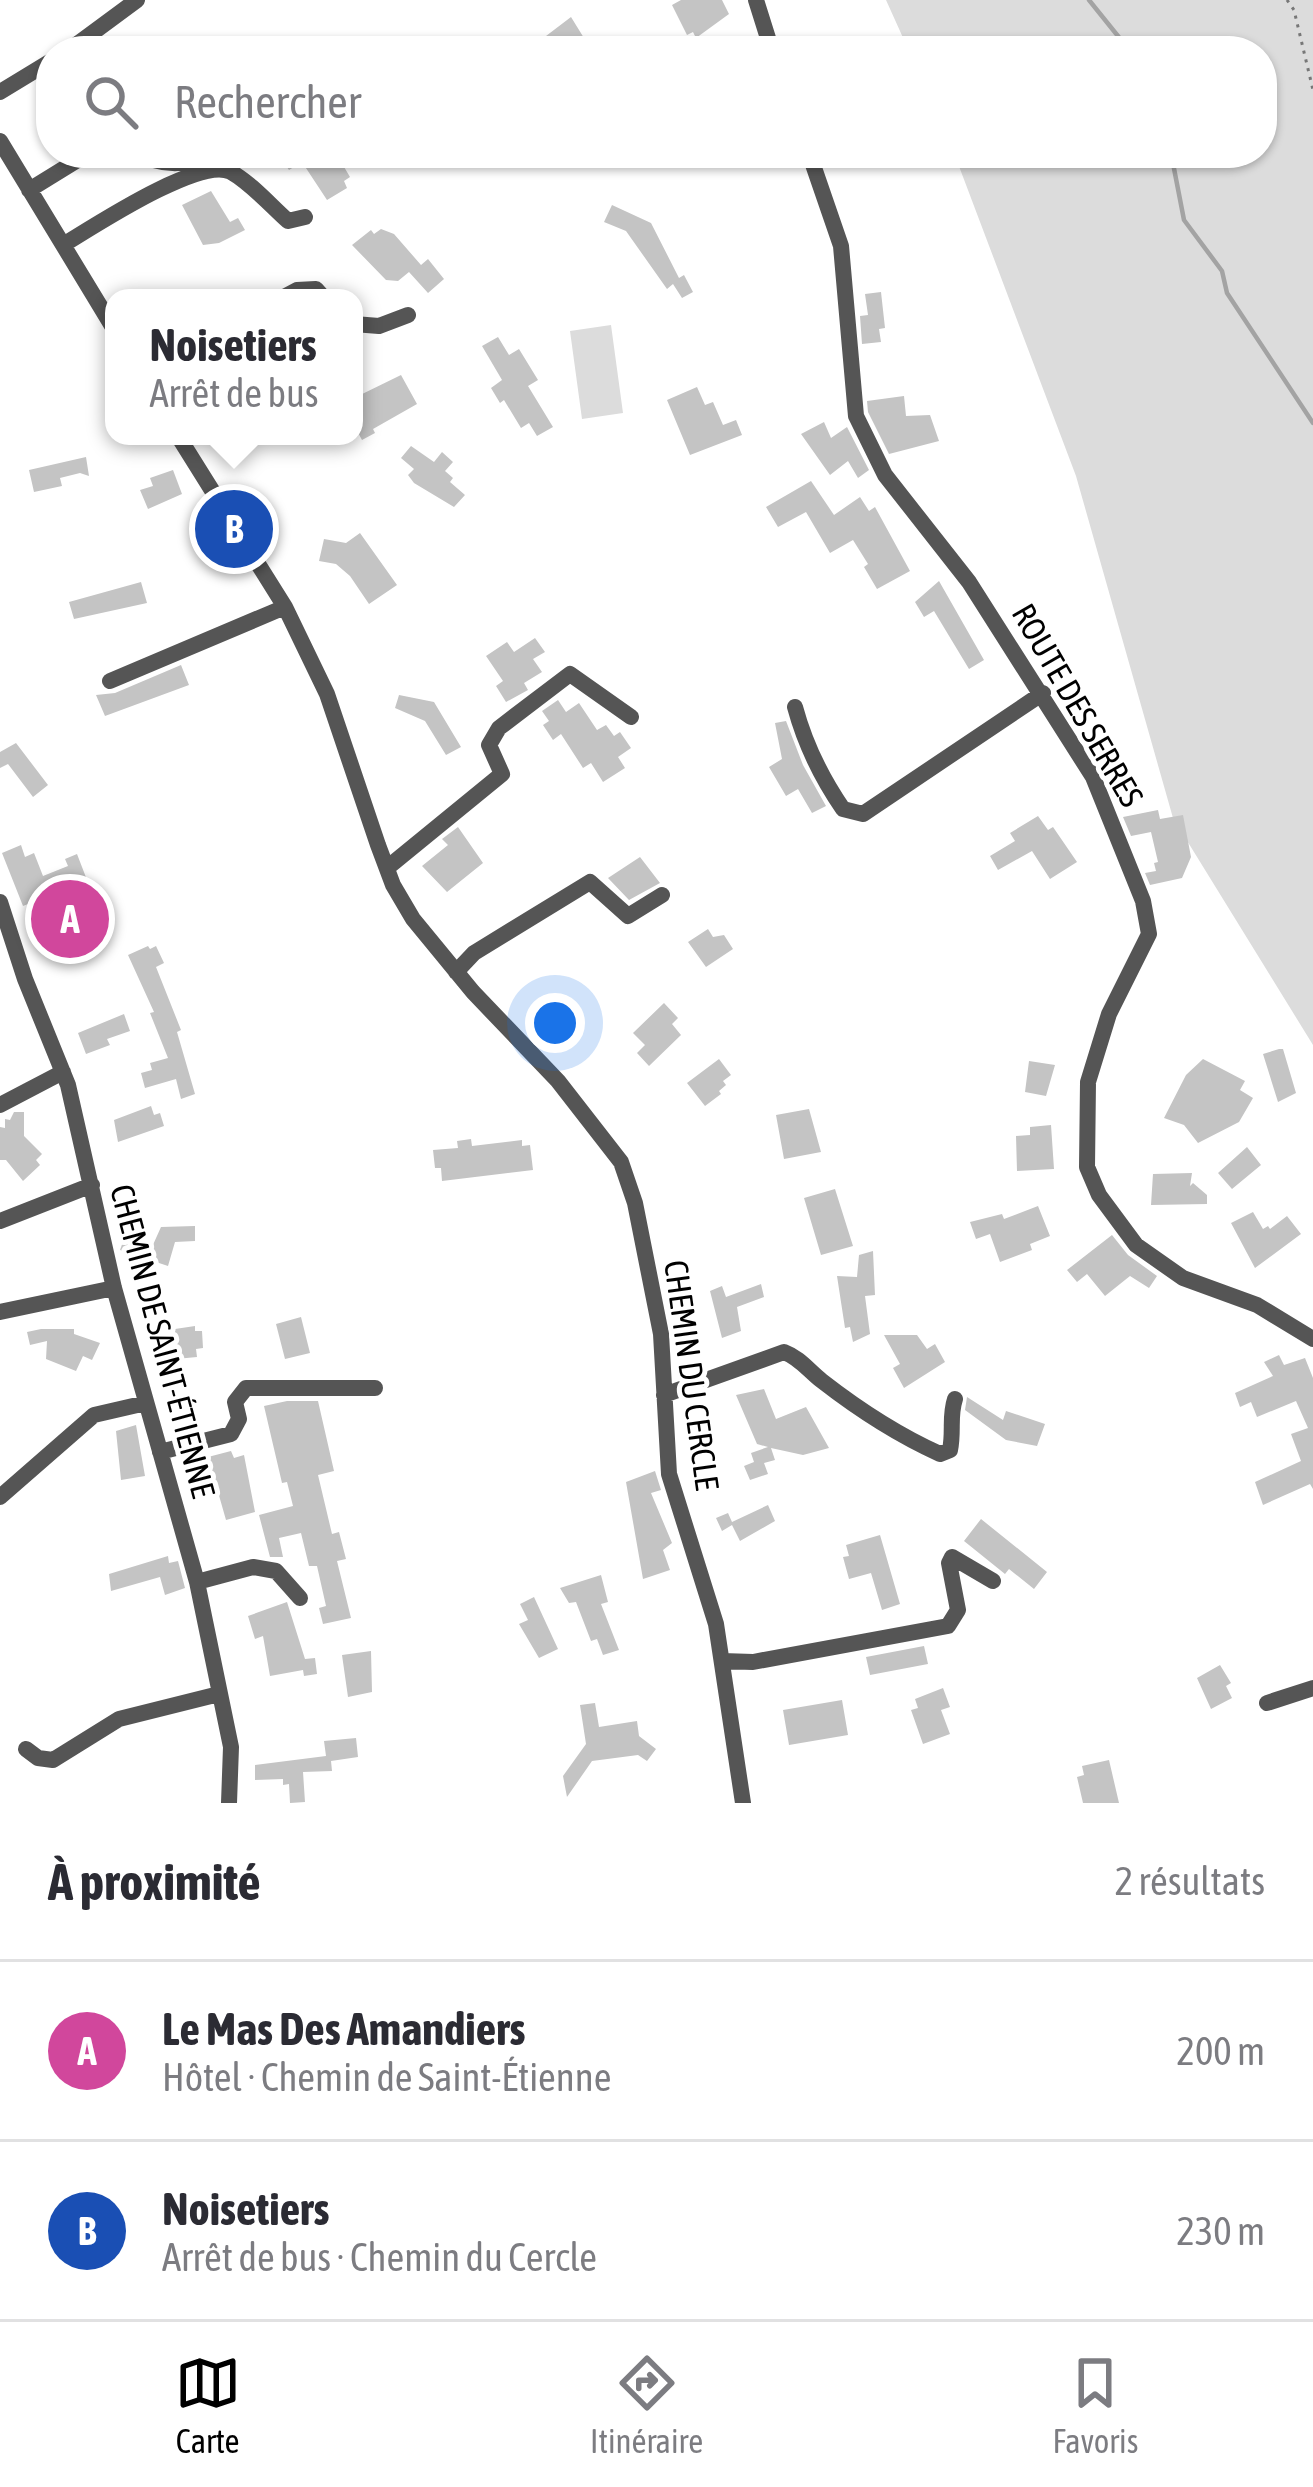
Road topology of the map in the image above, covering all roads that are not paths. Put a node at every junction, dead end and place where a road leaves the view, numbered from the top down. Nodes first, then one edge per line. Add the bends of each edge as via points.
1 (137, 0) edge
2 (757, 0) edge
3 (88, 36) edge
4 (768, 36) edge
5 (36, 71) edge
6 (0, 92) edge
7 (0, 141) edge
8 (65, 168) edge
9 (814, 168) edge
10 (29, 190) junction
11 (305, 217) dead end
12 (63, 244) junction
13 (105, 314) edge
14 (408, 315) dead end
15 (363, 325) edge
16 (184, 445) edge
17 (285, 607) junction
18 (110, 681) dead end
19 (1043, 693) junction
20 (795, 707) dead end
21 (631, 717) dead end
22 (387, 868) junction
23 (662, 895) dead end
24 (0, 902) edge
25 (456, 972) junction
26 (63, 1072) junction
27 (0, 1105) edge
28 (92, 1185) junction
29 (0, 1221) edge
30 (114, 1288) junction
31 (0, 1312) edge
32 (1313, 1339) edge
33 (375, 1388) dead end
34 (664, 1395) junction
35 (955, 1399) dead end
36 (146, 1403) junction
37 (160, 1452) junction
38 (0, 1497) edge
39 (993, 1581) dead end
40 (197, 1582) junction
41 (300, 1598) dead end
42 (722, 1660) junction
43 (1313, 1688) edge
44 (219, 1694) junction
45 (1267, 1702) dead end
46 (26, 1749) dead end
47 (230, 1803) edge
48 (743, 1803) edge

1 - 3 street
2 - 4 street
5 - 6 street
7 - 10 street
8 - 10 street
9 - 19 street, ROUTE DES SERRES via 841,246 856,416 885,475
10 - 12 street
11 - 12 street via 288,221 218,169 160,188
12 - 13 street
14 - 15 street
16 - 17 street, CHEMIN DU CERCLE
17 - 18 street
17 - 22 street, CHEMIN DU CERCLE via 327,694
19 - 20 street via 863,814 842,809 829,789
19 - 32 street, ROUTE DES SERRES via 1121,840 1150,934 1109,1014 1088,1082 1086,1151 1099,1195 1136,1245 1184,1278 1257,1305
21 - 22 street via 570,674 499,728 489,745 502,774
22 - 25 street, CHEMIN DU CERCLE via 413,919
23 - 25 street via 628,916 590,882
24 - 26 street, CHEMIN DE SAINT-ÉTIENNE
25 - 34 street, CHEMIN DU CERCLE via 621,1162 661,1334
26 - 27 street
26 - 28 street, CHEMIN DE SAINT-ÉTIENNE
28 - 29 street
28 - 30 street, CHEMIN DE SAINT-ÉTIENNE
30 - 31 street
30 - 36 street, CHEMIN DE SAINT-ÉTIENNE
33 - 37 street via 246,1388 235,1402 239,1419 231,1433
34 - 35 street via 784,1352 904,1438 940,1454 950,1450
34 - 42 street, CHEMIN DU CERCLE via 669,1474
36 - 37 street, CHEMIN DE SAINT-ÉTIENNE
36 - 38 street via 94,1415
37 - 40 street, CHEMIN DE SAINT-ÉTIENNE
39 - 42 street via 952,1557 958,1610 948,1626 753,1662
40 - 41 street via 276,1570
40 - 44 street, CHEMIN DE SAINT-ÉTIENNE
42 - 48 street, CHEMIN DU CERCLE
43 - 45 street
44 - 46 street via 119,1720 53,1760
44 - 47 street, CHEMIN DE SAINT-ÉTIENNE via 231,1747

